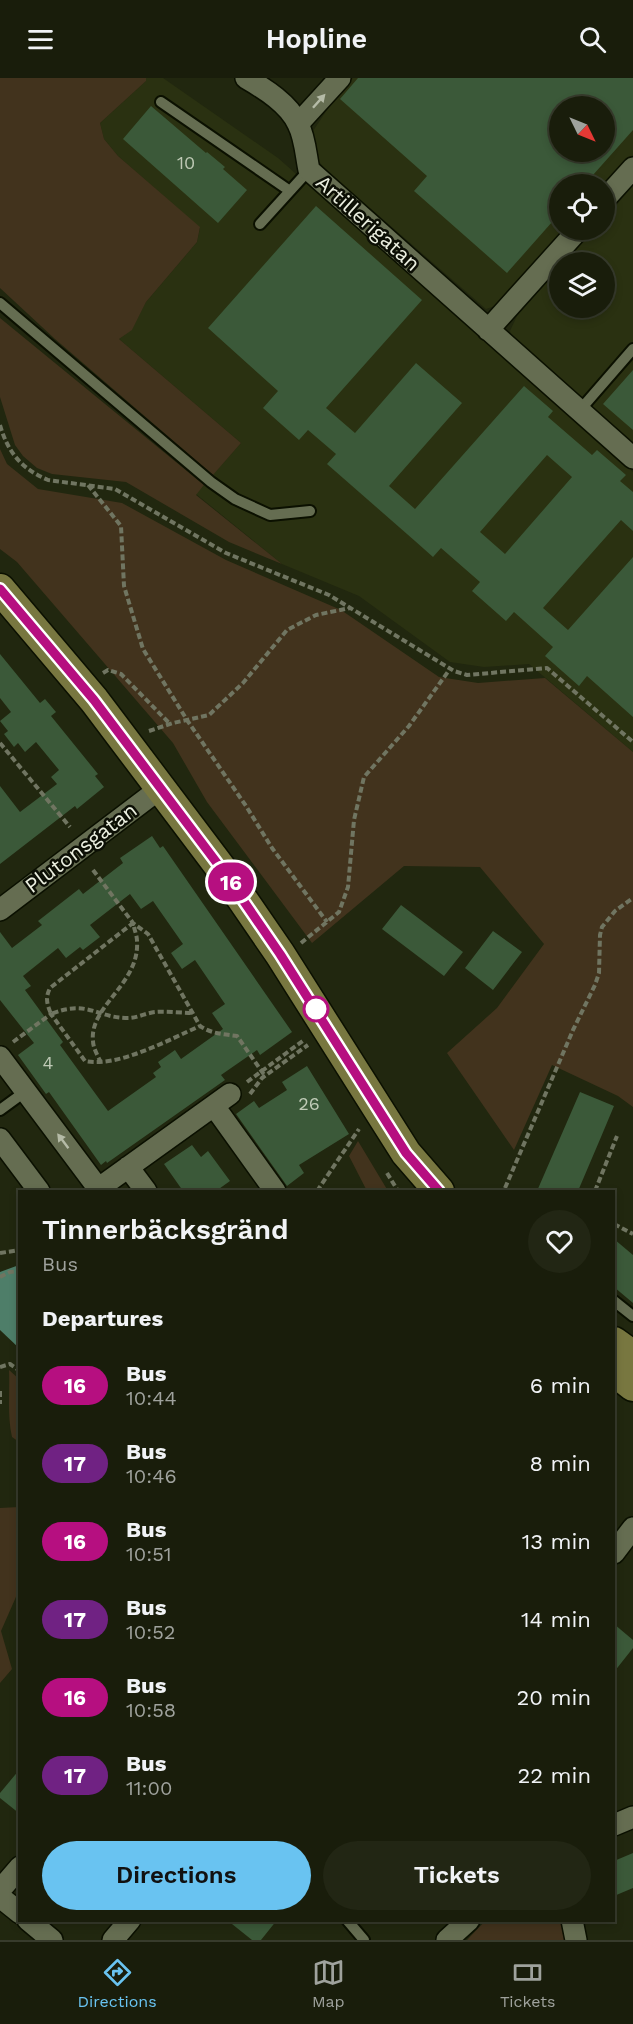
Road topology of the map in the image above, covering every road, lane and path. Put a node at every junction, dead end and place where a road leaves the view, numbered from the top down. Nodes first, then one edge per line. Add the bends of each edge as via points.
1 (340, 78) edge
2 (261, 82) edge
3 (161, 102) dead end
4 (298, 124) junction
5 (633, 168) edge
6 (309, 170) junction
7 (615, 188) edge
8 (290, 191) junction
9 (260, 224) dead end
10 (569, 240) edge
11 (0, 303) edge
12 (488, 330) junction
13 (633, 350) edge
14 (580, 410) junction
15 (0, 425) edge
16 (633, 458) edge
17 (88, 484) junction
18 (310, 511) dead end
19 (0, 589) edge
20 (350, 608) junction
21 (450, 669) junction
22 (108, 670) dead end
23 (187, 720) junction
24 (170, 724) junction
25 (143, 733) dead end
26 (633, 742) edge
27 (0, 743) edge
28 (162, 787) junction
29 (70, 827) dead end
30 (93, 870) dead end
31 (633, 898) edge
32 (0, 910) edge
33 (327, 922) junction
34 (133, 923) junction
35 (301, 944) dead end
36 (101, 1012) junction
37 (193, 1013) junction
38 (51, 1014) junction
39 (200, 1026) junction
40 (305, 1040) dead end
41 (4, 1051) edge
42 (101, 1063) junction
43 (262, 1071) junction
44 (265, 1076) dead end
45 (26, 1091) junction
46 (0, 1110) edge
47 (359, 1129) dead end
48 (617, 1136) dead end
49 (0, 1139) edge
50 (406, 1153) junction
51 (128, 1167) junction
52 (506, 1188) dead end
53 (38, 1190) edge
54 (97, 1190) edge
55 (145, 1190) edge
56 (274, 1190) edge
57 (318, 1190) edge
58 (421, 1190) edge
59 (438, 1190) edge
60 (595, 1190) edge
61 (615, 1225) edge
62 (633, 1234) edge
63 (18, 1250) edge
64 (0, 1253) edge
65 (18, 1271) edge
66 (0, 1277) edge
67 (615, 1302) edge
68 (633, 1316) edge
69 (615, 1343) edge
70 (633, 1356) edge
71 (0, 1367) edge
72 (18, 1370) edge
73 (615, 1372) edge
74 (633, 1386) edge
75 (0, 1391) edge
76 (0, 1404) edge
77 (633, 1528) edge
78 (615, 1552) edge
79 (633, 1817) edge
80 (615, 1825) edge
81 (18, 1869) edge
82 (0, 1890) edge
83 (0, 1897) edge
84 (18, 1911) edge
85 (30, 1922) edge
86 (128, 1922) edge
87 (349, 1922) edge
88 (467, 1922) edge
89 (572, 1922) edge
90 (52, 1940) edge
91 (113, 1940) edge
92 (364, 1940) edge
93 (447, 1940) edge
94 (576, 1940) edge

4 -> 1 street
2 - 4 street, Artillerigatan
3 - 8 lane
4 - 6 street, Artillerigatan
5 - 7 street
6 - 8 lane
6 - 12 street, Artillerigatan
8 - 9 lane
10 - 12 street
11 - 18 lane via 235,499 270,514
12 - 14 street, Artillerigatan
13 - 14 lane
14 - 16 street, Artillerigatan
15 - 17 path via 5,443 28,469 48,480
17 - 20 path via 115,489 226,553 329,595
17 - 23 path via 121,526 124,586 143,649
19 - 28 street
20 - 21 path
20 - 23 path via 316,615 287,630 243,683 209,715
21 - 26 path via 466,675 547,668
21 - 33 path via 409,726 364,777 354,820 348,887 339,912
22 - 24 path via 121,674
23 - 24 path
23 - 33 path via 272,848
24 - 25 path
27 - 29 path
28 - 32 street, Plutonsgatan
28 - 50 street via 280,954
30 - 34 path
31 - 52 path via 602,927 595,985
33 - 35 path
34 - 36 path via 137,941 130,975
34 - 37 path via 148,934
34 - 38 path via 50,988 46,1004
36 - 37 path via 130,1018 156,1012
36 - 38 path via 66,1008
36 - 42 path via 93,1042
37 - 39 path
38 - 41 path
38 - 42 path via 86,1061
39 - 42 path
39 - 43 path via 221,1035 237,1036
40 - 43 path
41 - 45 street
43 - 44 path
45 - 46 lane
54 -> 45 street
47 - 57 path
48 - 60 path
49 - 53 street
50 - 58 street
50 - 59 street
51 - 54 street
51 - 55 street
51 - 56 street via 222,1100
61 - 62 path
63 - 64 path
65 - 66 path
67 - 68 lane
69 - 70 street
71 - 72 path via 10,1364
73 - 74 street
75 - 76 path
77 - 78 street
79 - 80 street
81 - 82 street
83 - 84 street
85 - 90 street
86 - 91 street
87 - 92 lane
88 - 93 street
89 - 94 street

